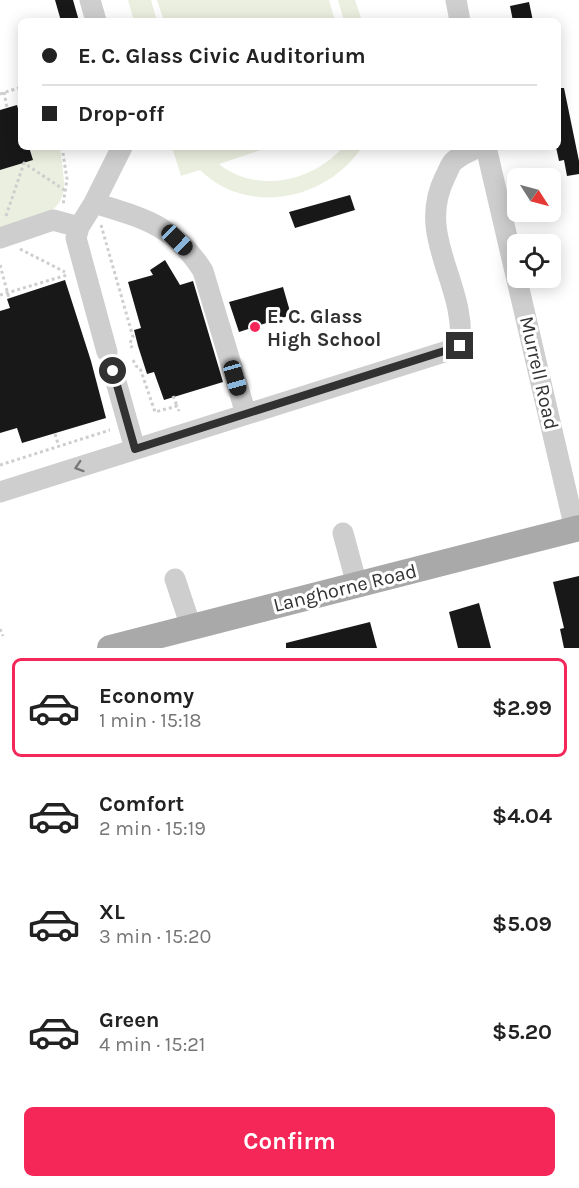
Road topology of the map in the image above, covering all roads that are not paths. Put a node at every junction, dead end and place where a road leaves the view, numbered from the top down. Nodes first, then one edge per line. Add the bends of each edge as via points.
1 (90, 0) edge
2 (456, 0) edge
3 (95, 18) edge
4 (459, 18) edge
5 (120, 150) edge
6 (473, 150) edge
7 (487, 150) edge
8 (94, 203) junction
9 (69, 224) junction
10 (2, 231) edge
11 (246, 414) junction
12 (135, 449) junction
13 (0, 492) edge
14 (577, 529) edge
15 (344, 533) dead end
16 (175, 579) dead end
17 (357, 585) junction
18 (191, 627) junction
19 (110, 648) edge

1 - 3 street
2 - 4 street
5 - 8 street
6 - 11 street via 453,161 439,189 434,214 459,308 460,346
7 - 14 street, Murrell Road
8 - 9 street
8 - 11 street via 150,221 193,254 203,271
9 - 10 street via 53,220
9 - 12 street
11 - 12 street
12 -> 13 street
14 - 17 main road, Langhorne Road
15 - 17 street
16 - 18 street
17 - 18 main road, Langhorne Road
18 - 19 main road, Langhorne Road

